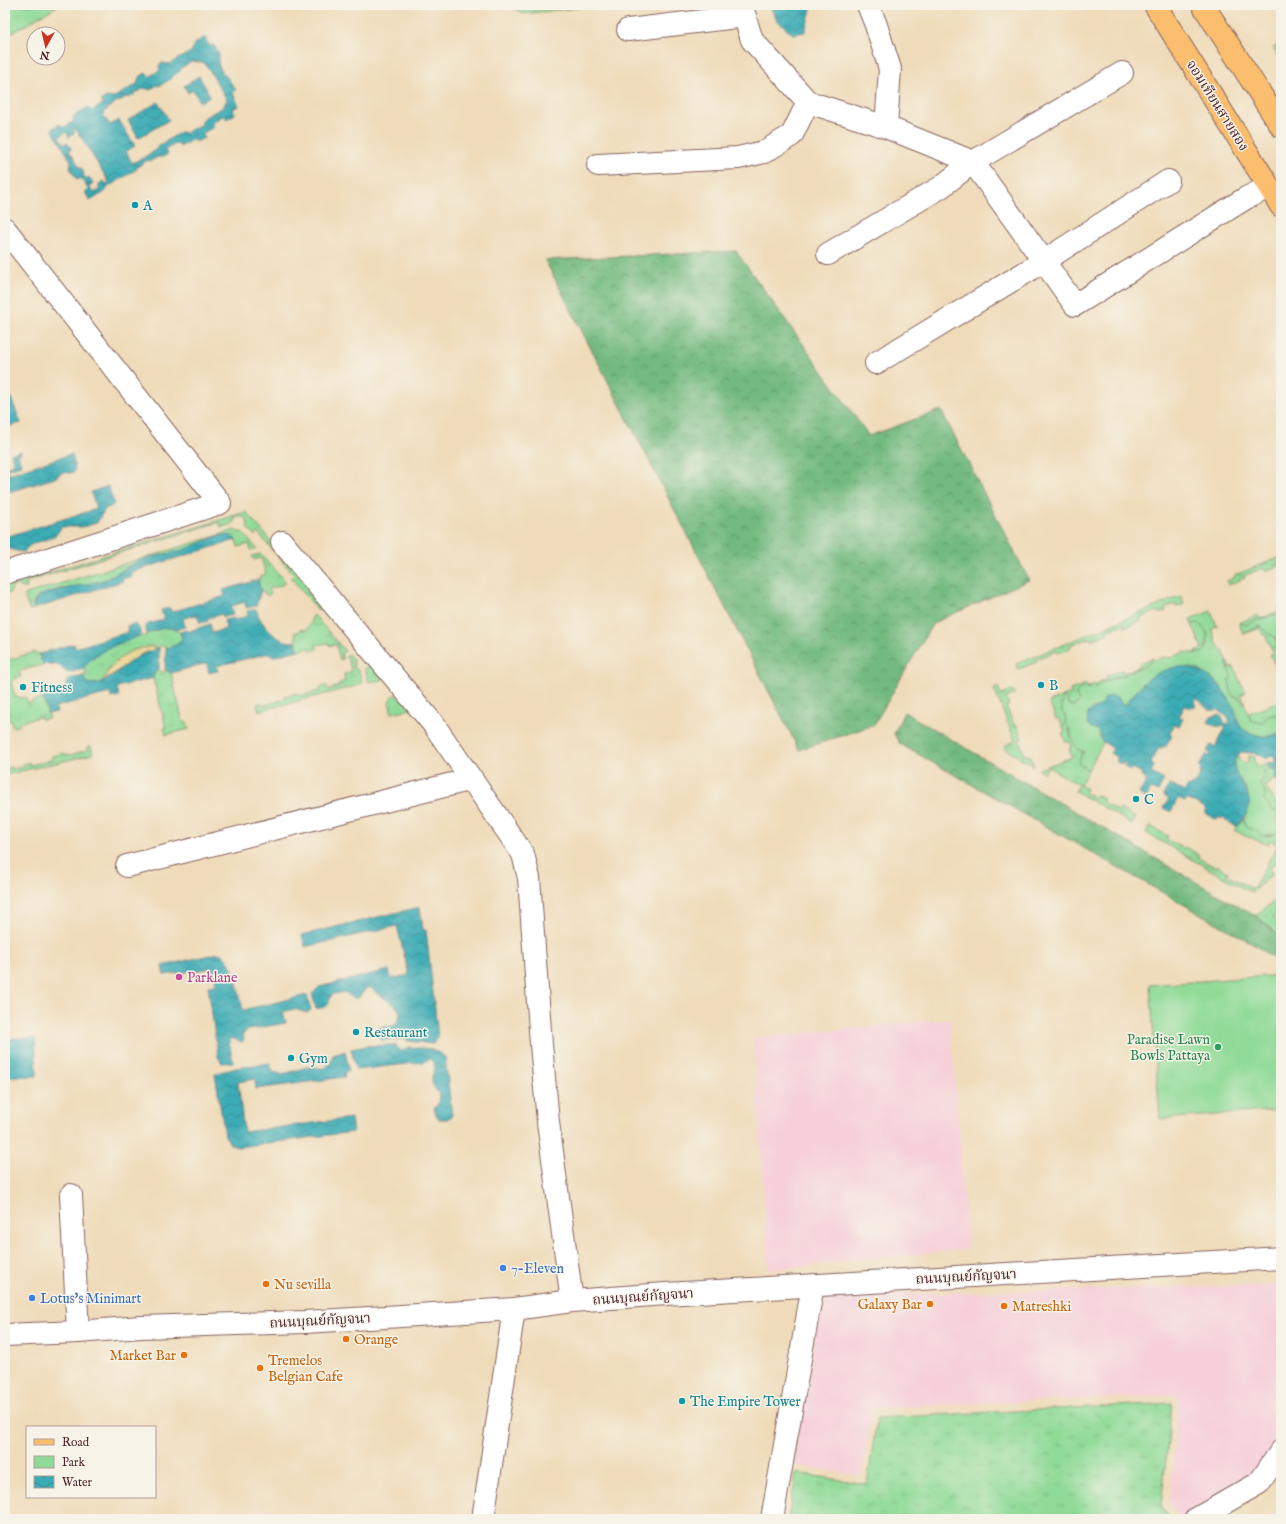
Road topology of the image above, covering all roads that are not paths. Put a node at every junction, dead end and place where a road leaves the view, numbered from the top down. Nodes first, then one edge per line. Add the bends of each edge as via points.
1 (868, 5) edge
2 (1155, 5) edge
3 (1203, 5) edge
4 (743, 11) edge
5 (628, 30) dead end
6 (1122, 73) dead end
7 (808, 102) junction
8 (1281, 126) edge
9 (886, 127) junction
10 (973, 162) junction
11 (598, 165) dead end
12 (1168, 181) dead end
13 (1269, 187) junction
14 (1281, 206) edge
15 (5, 228) edge
16 (828, 254) dead end
17 (1044, 261) junction
18 (876, 363) dead end
19 (282, 542) dead end
20 (5, 573) edge
21 (472, 779) junction
22 (127, 866) dead end
23 (72, 1195) dead end
24 (1281, 1258) edge
25 (813, 1285) junction
26 (572, 1301) junction
27 (514, 1308) junction
28 (78, 1332) junction
29 (5, 1335) edge
30 (1281, 1451) edge
31 (1225, 1511) edge
32 (483, 1519) edge
33 (772, 1519) edge
34 (1196, 1519) edge

1 - 9 street via 890,69
2 - 13 main road, จอมเทียนสายสอง
3 - 8 main road
4 - 5 street
4 - 7 street via 752,40
6 - 10 street
7 - 9 street
7 - 11 street via 792,135 764,152 738,158
9 - 10 street
10 - 16 street via 941,187
10 - 17 street
12 - 17 street
13 - 14 main road, จอมเทียนสายสอง
13 - 17 street via 1246,198 1075,305
15 - 20 street via 220,503
17 - 18 street
19 - 21 street via 434,725
21 - 22 street
21 - 26 street via 523,854 528,878 547,1115
23 - 28 street
24 - 25 street, ถนนบุณย์กัญจนา
25 - 26 street, ถนนบุณย์กัญจนา
25 - 33 street
26 - 27 street, ถนนบุณย์กัญจนา
27 - 28 street, ถนนบุณย์กัญจนา via 302,1322 141,1327
27 - 32 street
28 - 29 street, ถนนบุณย์กัญจนา
30 - 31 street via 1258,1483
31 - 34 street

